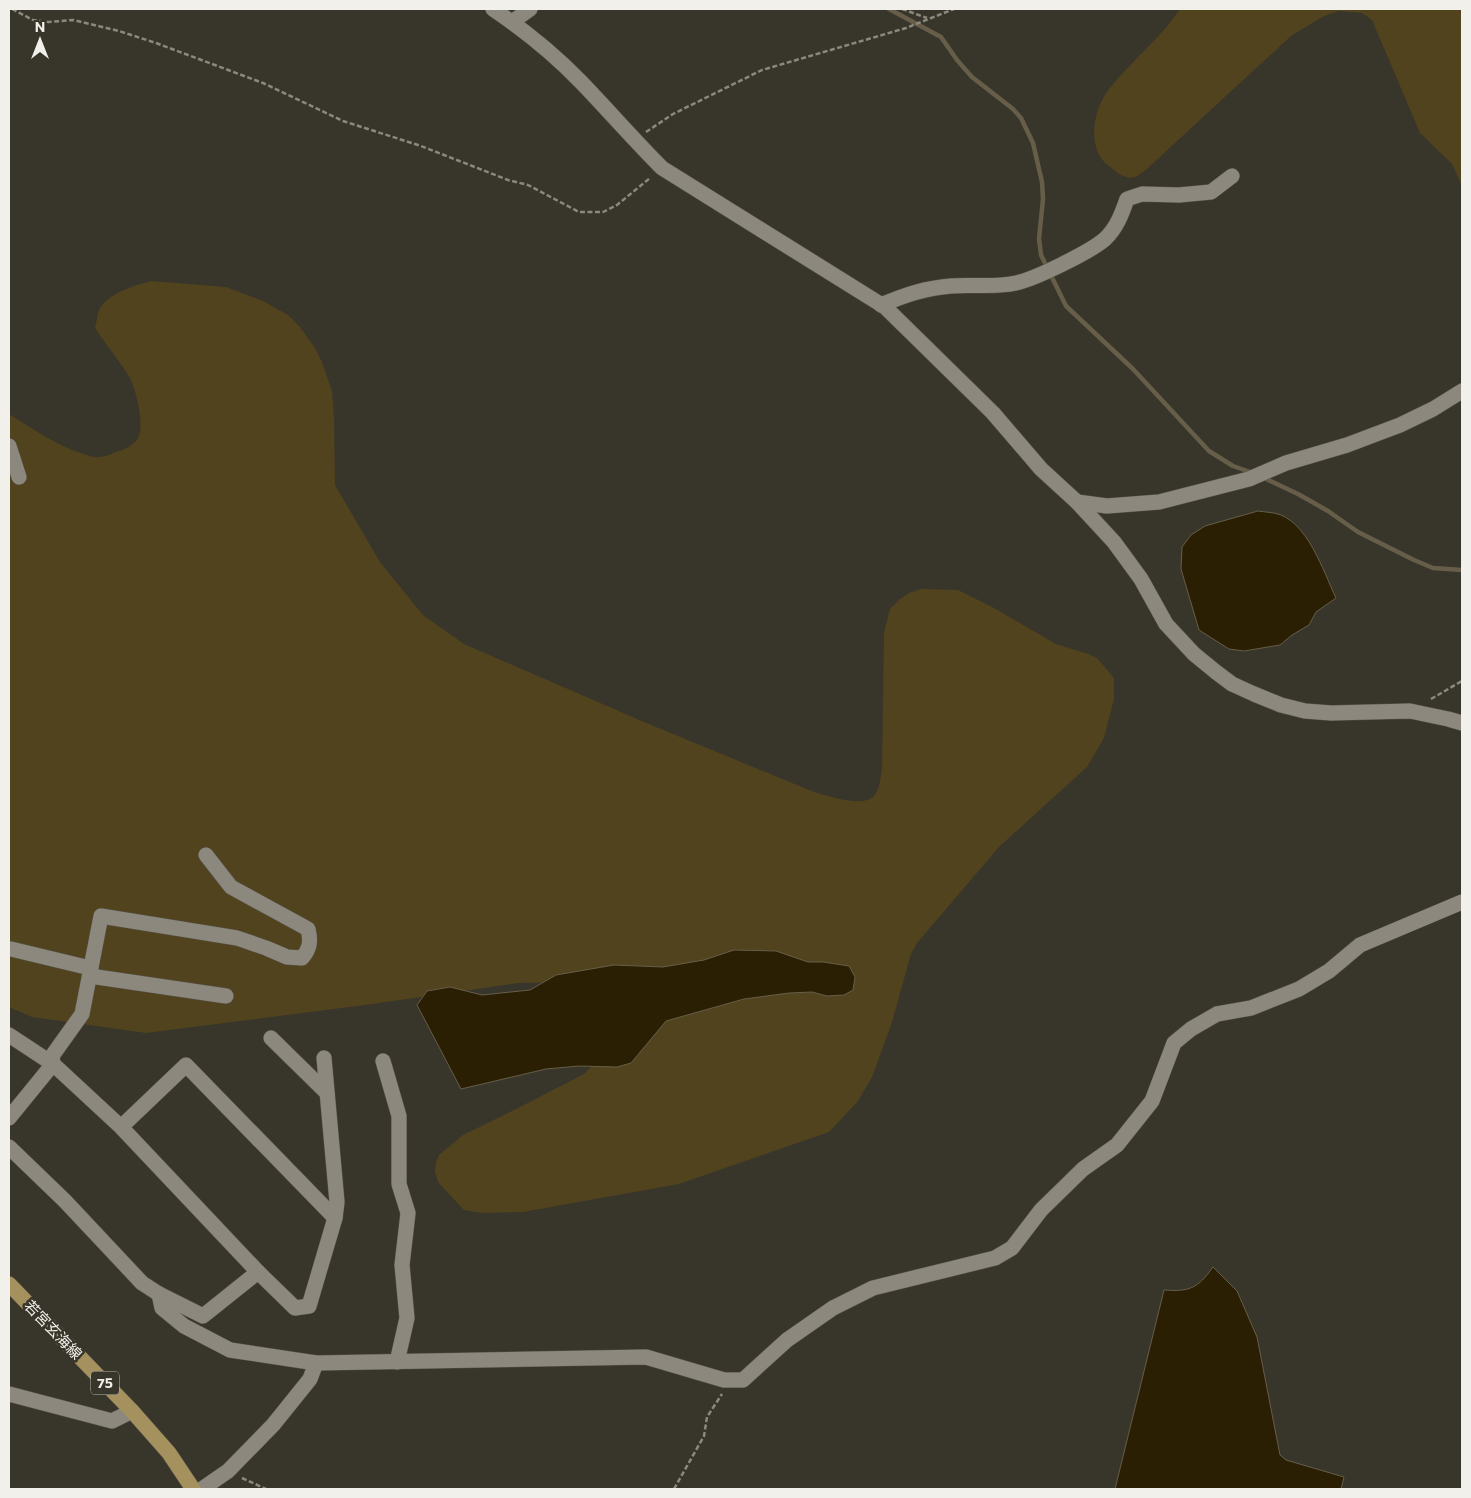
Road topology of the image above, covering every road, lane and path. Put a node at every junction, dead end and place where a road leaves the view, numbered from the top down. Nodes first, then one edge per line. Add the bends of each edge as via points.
1 (12, 9) edge
2 (492, 9) edge
3 (530, 9) edge
4 (902, 9) edge
5 (954, 9) edge
6 (928, 18) junction
7 (512, 22) junction
8 (634, 140) junction
9 (662, 168) junction
10 (1232, 176) dead end
11 (881, 305) junction
12 (1462, 391) edge
13 (9, 446) edge
14 (19, 477) dead end
15 (1077, 502) junction
16 (1462, 681) edge
17 (1410, 711) junction
18 (1462, 723) edge
19 (206, 855) dead end
20 (1462, 902) edge
21 (11, 949) dead end
22 (90, 972) junction
23 (226, 996) dead end
24 (9, 1035) edge
25 (271, 1038) dead end
26 (324, 1058) dead end
27 (383, 1061) dead end
28 (53, 1064) junction
29 (327, 1093) junction
30 (9, 1118) edge
31 (121, 1127) junction
32 (9, 1147) edge
33 (335, 1218) junction
34 (258, 1272) junction
35 (9, 1284) edge
36 (159, 1294) junction
37 (397, 1362) junction
38 (316, 1363) junction
39 (732, 1380) junction
40 (9, 1394) edge
41 (132, 1411) junction
42 (228, 1471) junction
43 (193, 1489) edge
44 (202, 1489) edge
45 (266, 1489) edge
46 (674, 1489) edge

1 - 9 path via 33,20 72,20 156,43 263,83 343,121 528,185 579,212 603,212 617,205
2 - 7 street
3 - 7 street
4 - 6 path
5 - 6 path
6 - 8 path via 906,28 762,70 673,114
7 - 8 street via 580,80
8 - 9 street
9 - 11 street
10 - 11 street via 1211,192 1142,194 1127,199 1119,220 1106,238 1028,280 1014,284 922,290
11 - 15 street via 993,413 1041,469
12 - 15 street via 1400,425 1286,463 1249,479 1159,502 1107,506
13 - 14 street
15 - 17 street via 1114,542 1141,579 1166,624 1194,654 1232,684 1305,711 1331,714
16 - 17 path
17 - 18 street
19 - 22 street via 231,887 308,929 308,952 302,958 287,957 237,938 101,916
20 - 39 street via 1360,944 1329,971 1299,989 1251,1008 1217,1014 1190,1029 1174,1043 1152,1101 1117,1145 1083,1168 1041,1210 1012,1248 995,1258 873,1288 833,1308 787,1340 743,1380
21 - 22 street
22 - 23 street
22 - 28 street via 82,1014 52,1056
24 - 28 street
25 - 29 street
26 - 29 street
27 - 37 street via 399,1116 399,1184 408,1213 402,1265 407,1318
28 - 30 street
28 - 31 street
29 - 33 street via 337,1202
31 - 33 street via 186,1065
31 - 34 street
32 - 36 street via 142,1282
33 - 34 street via 309,1306 295,1308
34 - 36 street via 203,1316
35 - 41 main road, 若宮玄海線 / 75
36 - 38 street via 162,1308 184,1326 230,1350
37 - 38 street
37 - 39 street via 646,1357
38 - 42 street via 310,1379 273,1425
39 - 46 path via 707,1417 704,1436
40 - 41 street via 112,1421
41 - 43 main road, 若宮玄海線 / 75
42 - 44 street
42 - 45 path

